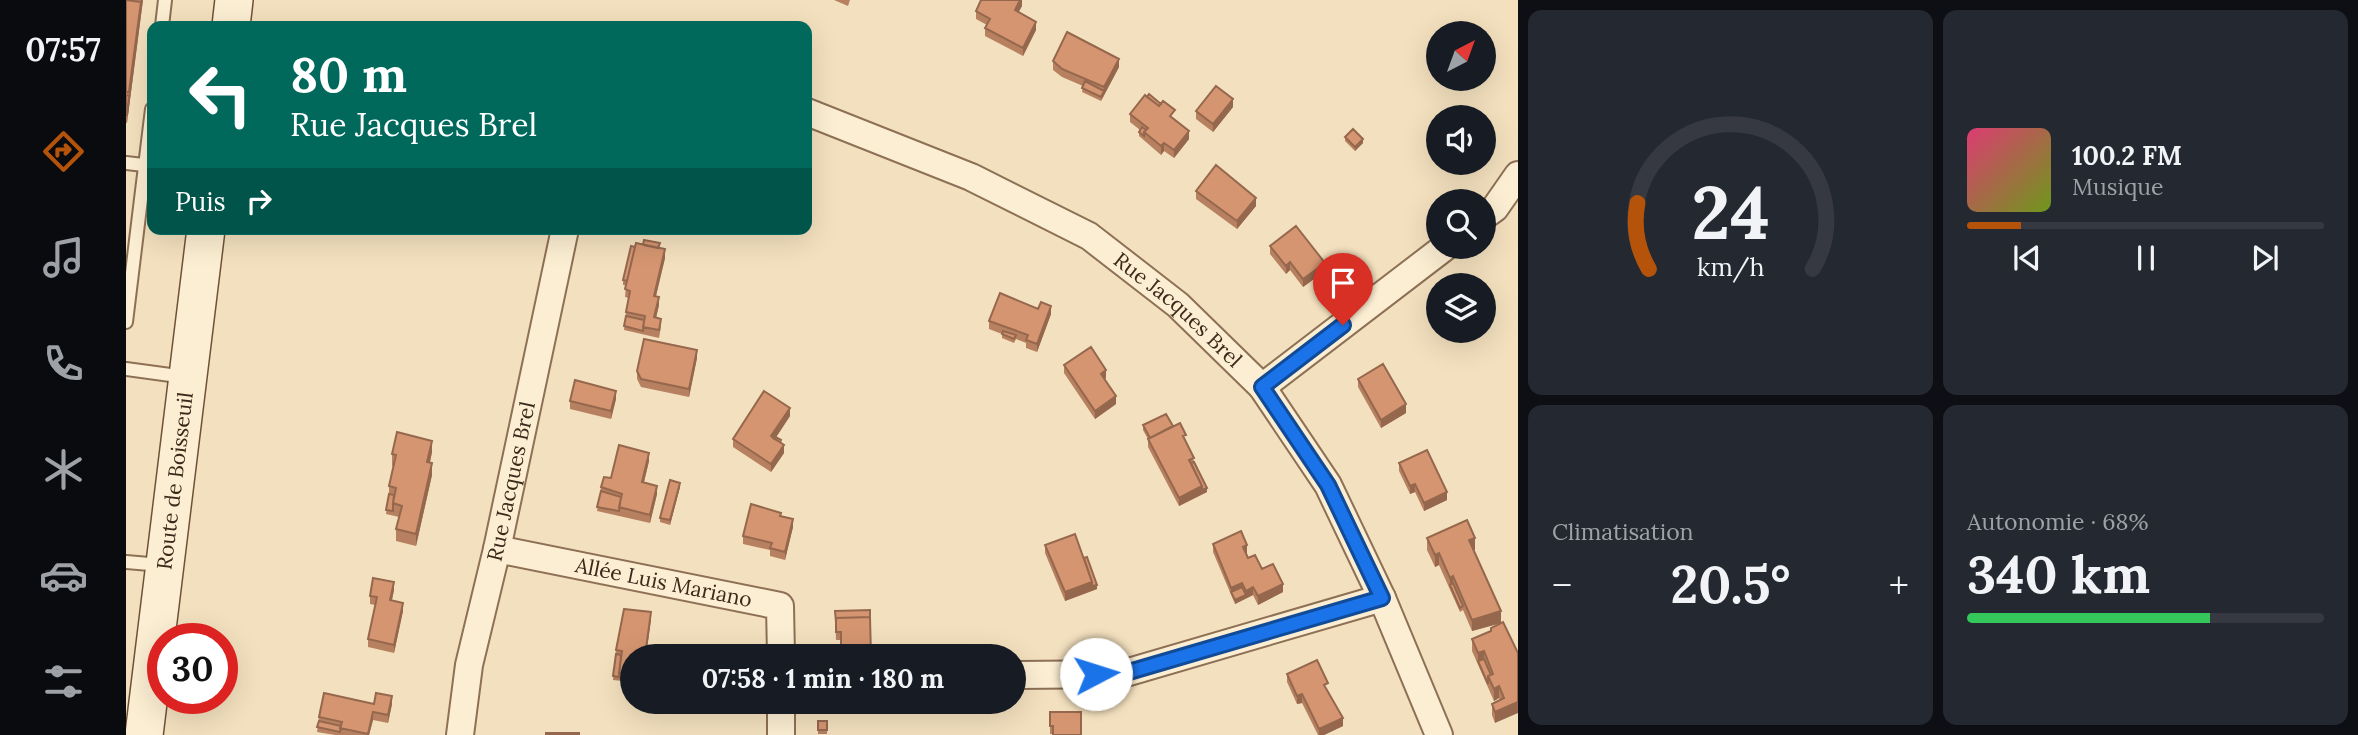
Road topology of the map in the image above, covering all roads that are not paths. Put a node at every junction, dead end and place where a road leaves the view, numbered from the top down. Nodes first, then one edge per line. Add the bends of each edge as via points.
1 (164, 0) edge
2 (234, 0) edge
3 (162, 21) edge
4 (232, 21) edge
5 (812, 114) edge
6 (126, 163) edge
7 (147, 165) edge
8 (1518, 175) edge
9 (147, 179) edge
10 (1496, 207) edge
11 (205, 235) edge
12 (564, 235) edge
13 (1429, 259) edge
14 (126, 322) edge
15 (126, 369) edge
16 (189, 378) junction
17 (1262, 387) junction
18 (497, 549) junction
19 (126, 562) edge
20 (164, 565) junction
21 (1382, 598) junction
22 (780, 644) edge
23 (1026, 675) edge
24 (781, 714) edge
25 (144, 735) edge
26 (460, 735) edge
27 (781, 735) edge
28 (1439, 735) edge

1 - 3 lane
2 - 4 main road
5 - 17 street, Rue Jacques Brel via 971,177 1089,236 1178,305
6 - 7 lane
8 - 10 street
9 - 14 lane
11 - 16 main road, Route de Boisseuil
12 - 18 street, Rue Jacques Brel
13 - 17 street
15 - 16 lane
16 - 20 main road, Route de Boisseuil
17 - 21 street, Rue Jacques Brel via 1328,485
18 - 22 street, Allée Luis Mariano via 780,606
18 - 26 street, Rue Jacques Brel via 469,665
19 - 20 lane
20 - 25 main road, Route de Boisseuil
21 - 23 street via 1122,674
21 - 28 street, Rue Jacques Brel
24 - 27 street

